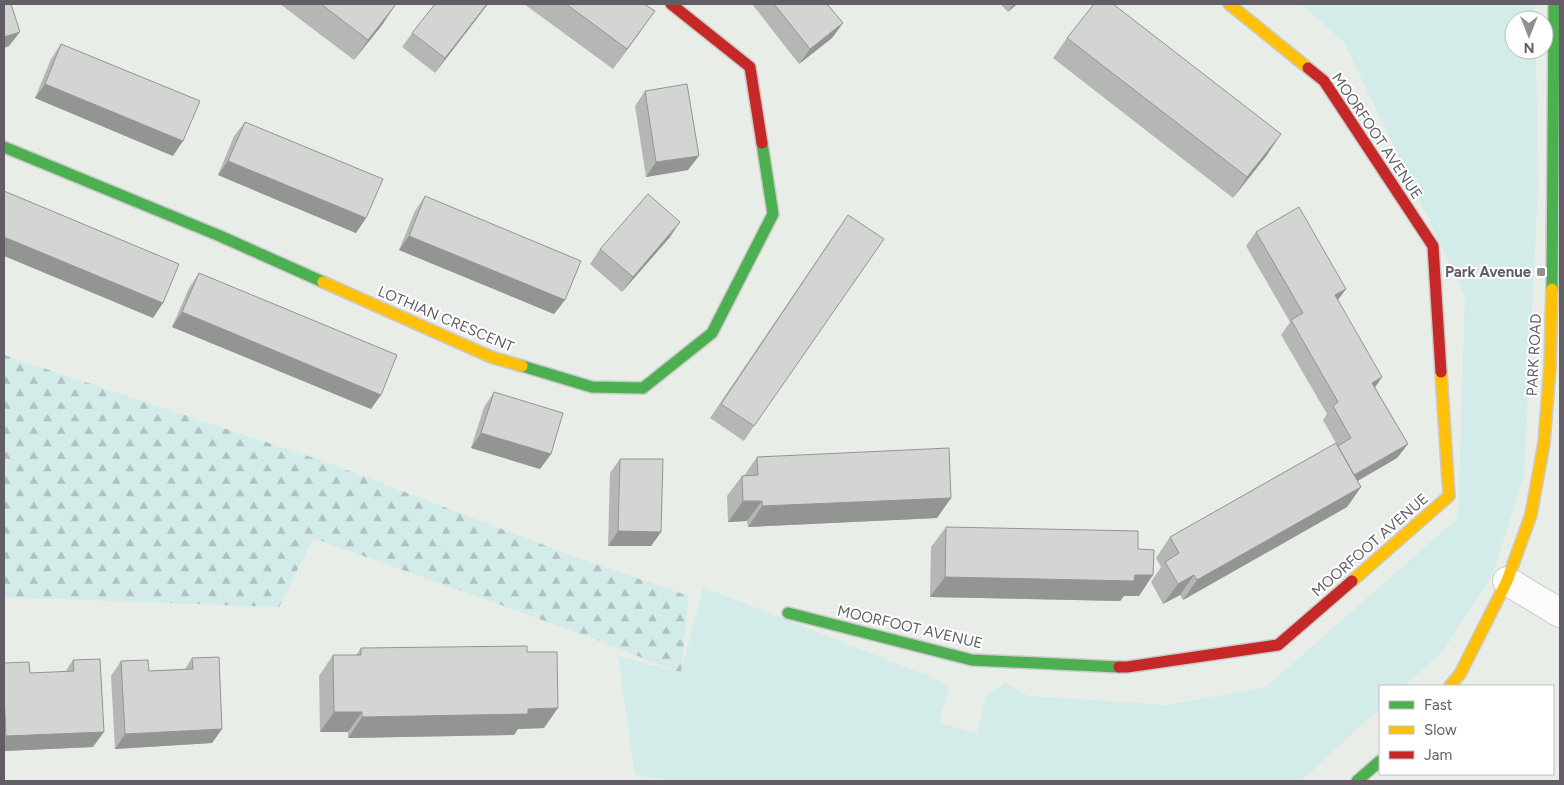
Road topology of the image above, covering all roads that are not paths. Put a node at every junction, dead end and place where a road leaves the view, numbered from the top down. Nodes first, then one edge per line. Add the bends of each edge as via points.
1 (671, 4) edge
2 (1230, 4) edge
3 (1554, 4) edge
4 (4, 147) edge
5 (1555, 367) edge
6 (1507, 581) junction
7 (788, 613) dead end
8 (1560, 614) edge
9 (1451, 685) edge
10 (1379, 762) edge
11 (1357, 781) edge

1 - 4 street, LOTHIAN CRESCENT via 750,67 773,214 712,333 643,388 592,387 491,357 220,236
2 - 7 street, MOORFOOT AVENUE via 1324,81 1433,246 1449,496 1278,645 1127,667 972,660
3 - 5 street, PARK ROAD
5 - 6 street, PARK ROAD via 1531,515
6 - 8 street
6 - 9 street, PARK ROAD via 1460,674
10 - 11 street

